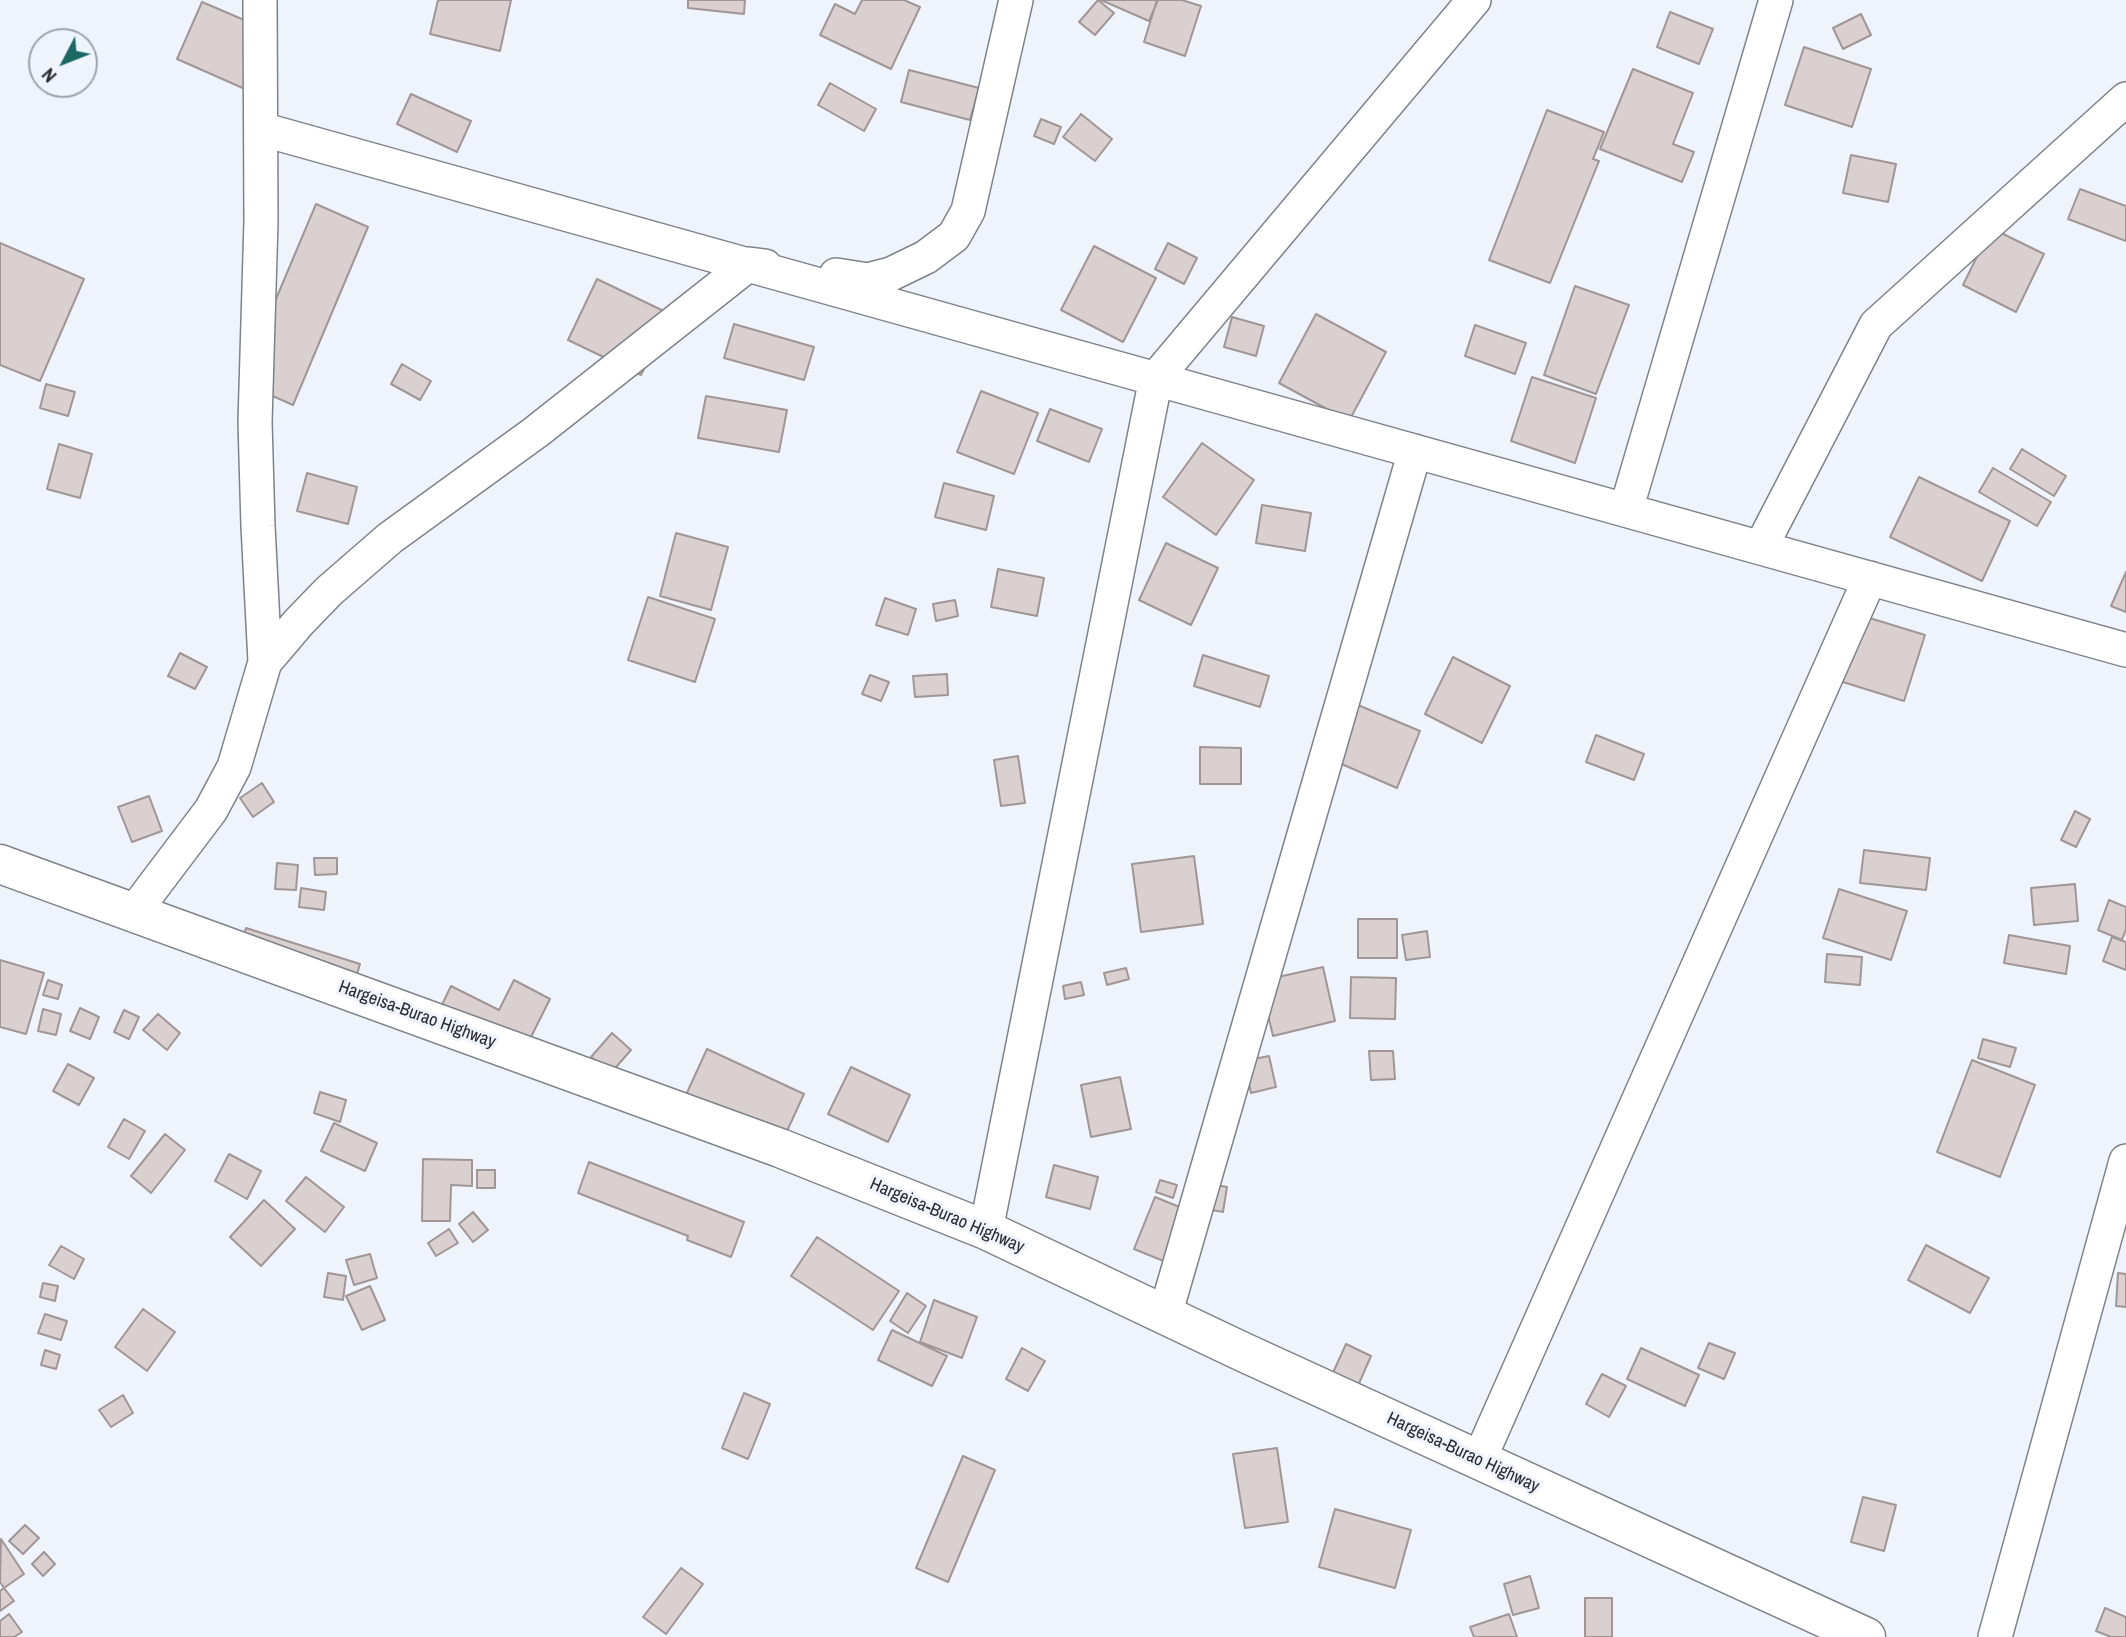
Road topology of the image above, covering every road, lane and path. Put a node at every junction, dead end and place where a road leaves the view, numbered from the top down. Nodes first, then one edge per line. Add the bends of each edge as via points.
1 (260, 0) edge
2 (1016, 0) edge
3 (1474, 0) edge
4 (1776, 0) edge
5 (2126, 99) edge
6 (261, 129) junction
7 (749, 264) junction
8 (1156, 378) junction
9 (1415, 451) junction
10 (1626, 510) junction
11 (1761, 547) junction
12 (1870, 578) junction
13 (2126, 650) edge
14 (265, 662) junction
15 (0, 864) edge
16 (134, 912) junction
17 (2126, 1161) edge
18 (986, 1230) junction
19 (1165, 1315) junction
20 (1479, 1460) junction
21 (1867, 1637) edge
22 (1995, 1637) edge

1 - 6 street
2 - 7 street via 968,211 954,236 926,257 869,280
3 - 8 street
4 - 10 street
5 - 11 street via 1876,324
6 - 7 street
6 - 14 street via 255,422
7 - 8 street
7 - 14 street via 536,432 350,570
8 - 9 street
8 - 18 street
9 - 10 street
9 - 19 street
10 - 11 street
11 - 12 street
12 - 13 street
12 - 20 street
14 - 16 street via 234,767 211,810
15 - 16 highway, Hargeisa-Burao Highway
16 - 18 highway, Hargeisa-Burao Highway via 780,1148
17 - 22 street
18 - 19 highway, Hargeisa-Burao Highway
19 - 20 highway, Hargeisa-Burao Highway
20 - 21 highway, Hargeisa-Burao Highway

